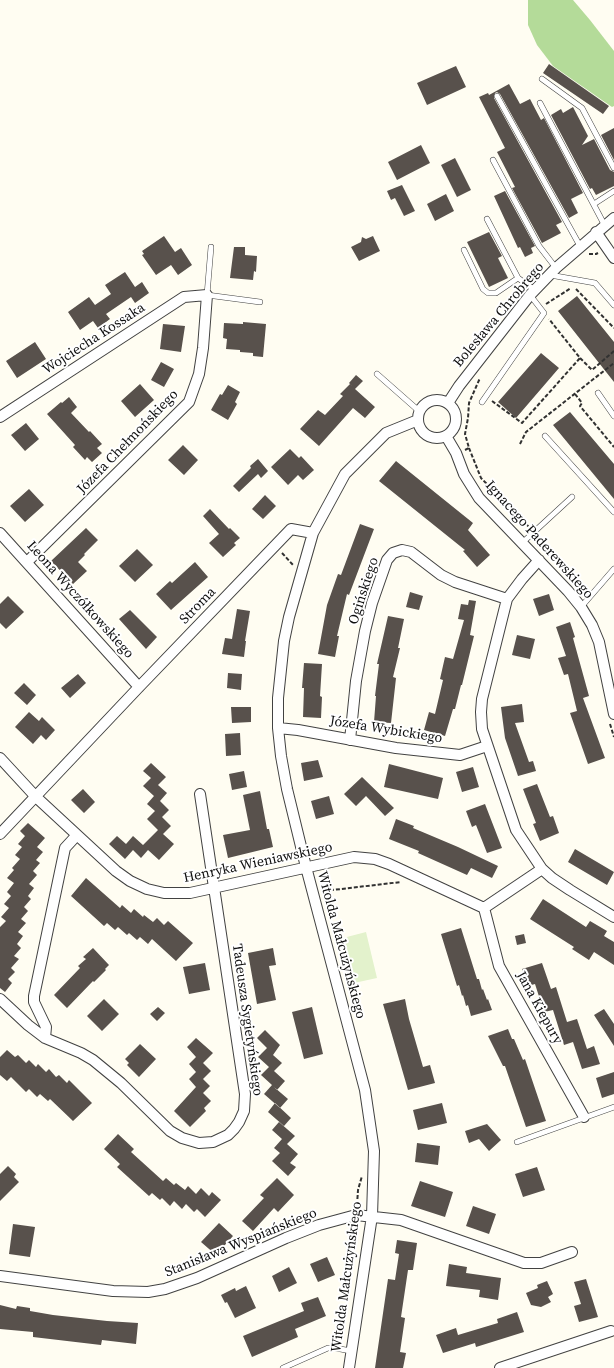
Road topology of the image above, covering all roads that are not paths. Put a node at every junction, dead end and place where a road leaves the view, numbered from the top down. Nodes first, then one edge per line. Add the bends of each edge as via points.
1 (542, 79) dead end
2 (497, 96) dead end
3 (540, 103) dead end
4 (493, 160) dead end
5 (614, 168) edge
6 (614, 191) edge
7 (594, 204) junction
8 (614, 218) edge
9 (487, 219) dead end
10 (605, 226) junction
11 (596, 232) junction
12 (580, 246) junction
13 (211, 247) dead end
14 (464, 250) dead end
15 (614, 258) edge
16 (552, 271) junction
17 (518, 278) junction
18 (533, 292) junction
19 (207, 295) junction
20 (260, 302) dead end
21 (614, 305) edge
22 (377, 374) dead end
23 (598, 393) dead end
24 (482, 402) dead end
25 (448, 403) junction
26 (419, 415) junction
27 (614, 416) edge
28 (0, 417) edge
29 (446, 436) junction
30 (545, 436) dead end
31 (572, 497) dead end
32 (614, 512) edge
33 (0, 533) edge
34 (313, 533) junction
35 (522, 543) junction
36 (539, 560) junction
37 (27, 562) junction
38 (614, 569) edge
39 (507, 599) junction
40 (581, 607) junction
41 (139, 687) junction
42 (611, 718) edge
43 (278, 728) junction
44 (350, 740) junction
45 (487, 746) junction
46 (0, 758) edge
47 (200, 794) dead end
48 (36, 797) junction
49 (0, 834) edge
50 (77, 835) junction
51 (306, 867) junction
52 (542, 869) junction
53 (214, 888) junction
54 (484, 908) junction
55 (614, 917) edge
56 (0, 999) edge
57 (45, 1038) junction
58 (614, 1107) edge
59 (584, 1117) junction
60 (517, 1142) dead end
61 (372, 1216) junction
62 (572, 1252) dead end
63 (0, 1276) edge
64 (611, 1331) dead end
65 (351, 1351) junction
66 (283, 1368) edge
67 (348, 1368) edge
68 (500, 1368) edge

1 - 5 lane via 582,108
2 - 12 lane
3 - 7 lane
4 - 16 lane
6 - 7 lane
7 - 10 lane
8 - 10 street, Bolesława Chrobrego
9 - 17 lane
10 - 11 street, Bolesława Chrobrego
11 - 12 street, Bolesława Chrobrego
11 - 15 street
12 - 16 street, Bolesława Chrobrego
13 - 19 lane
14 - 17 lane via 483,289 488,293 496,293
16 - 18 street, Bolesława Chrobrego
16 - 21 lane via 595,283
17 - 18 lane
18 - 24 lane via 544,313
18 - 25 street, Bolesława Chrobrego
19 - 20 lane
19 - 28 street, Wojciecha Kossaka via 184,297
19 - 37 street, Józefa Chełmońskiego via 199,374 189,402
22 - 26 lane
23 - 27 lane
25 - 26 street via 432,400 424,404
25 - 29 street via 456,413 456,420 455,426
26 - 29 street via 420,427 424,433 431,437
26 - 34 street via 386,434 345,474
29 - 35 street, Ignacego Paderewskiego via 479,498
30 - 32 lane
31 - 35 lane
33 - 37 street, Leona Wyczółkowskiego
34 - 41 street, Stroma via 291,529
34 - 43 street, Witolda Małcużyńskiego via 284,641 278,698
35 - 36 street, Ignacego Paderewskiego
36 - 39 street
36 - 40 street, Ignacego Paderewskiego
37 - 41 street, Leona Wyczółkowskiego
38 - 40 lane
39 - 44 street, Ogińskiego via 455,582 441,575 411,552 402,550 393,553 387,560 365,631 356,681
39 - 45 street via 482,699 482,729
40 - 42 street, Ignacego Paderewskiego via 592,625 598,642
41 - 48 street, Stroma
43 - 44 street, Józefa Wybickiego
43 - 51 street, Witolda Małcużyńskiego via 287,789
44 - 45 street, Józefa Wybickiego via 460,755
45 - 52 street via 516,830
46 - 48 street, Henryka Wieniawskiego
47 - 53 street, Tadeusza Sygietyńskiego
48 - 49 street, Stroma
48 - 50 street, Henryka Wieniawskiego
50 - 53 street, Henryka Wieniawskiego via 116,871 146,889 177,894
50 - 57 street via 65,848 34,996 34,1002 46,1026
51 - 53 street, Henryka Wieniawskiego
51 - 54 street, Henryka Wieniawskiego via 354,857 375,859
51 - 61 street, Witolda Małcużyńskiego via 366,1098 374,1151
52 - 54 street
52 - 55 street
53 - 57 street, Tadeusza Sygietyńskiego via 245,1094 244,1111 228,1135 206,1143 182,1138 93,1060
54 - 59 street, Jana Kiepury via 500,966
56 - 57 street, Tadeusza Sygietyńskiego
58 - 59 lane
59 - 60 lane
61 - 62 street, Stanisława Wyspiańskiego via 401,1220 524,1263 541,1263
61 - 63 street, Stanisława Wyspiańskiego via 356,1215 319,1226 197,1278 159,1290 113,1291
61 - 65 street, Witolda Małcużyńskiego
64 - 68 street
65 - 66 lane via 328,1348
65 - 67 street, Witolda Małcużyńskiego

